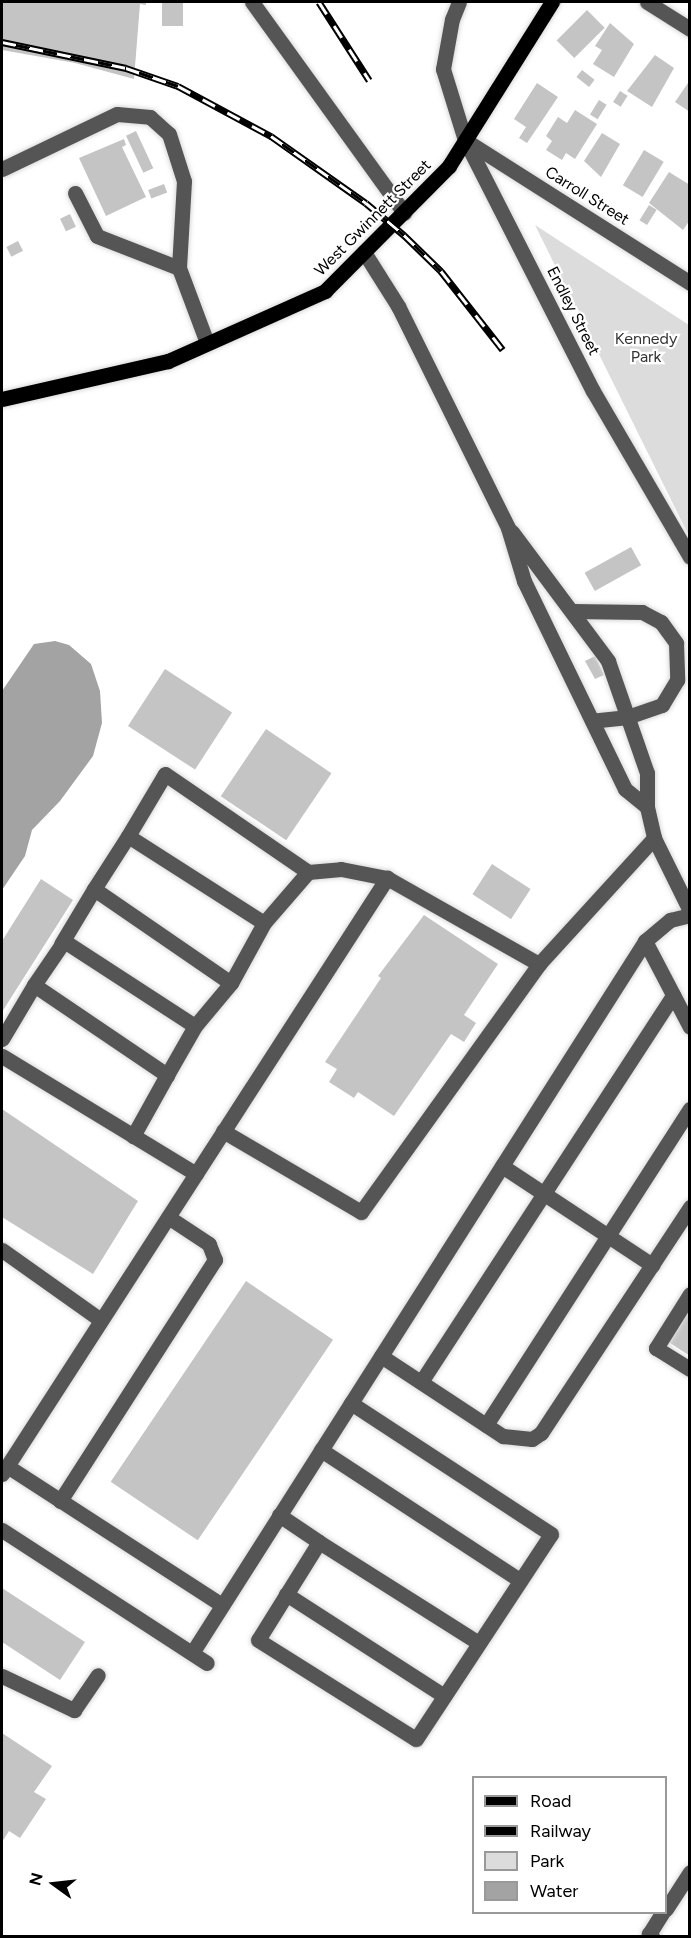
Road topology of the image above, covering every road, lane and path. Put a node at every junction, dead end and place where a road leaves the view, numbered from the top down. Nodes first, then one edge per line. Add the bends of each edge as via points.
1 (252, 2) edge
2 (459, 2) edge
3 (552, 2) edge
4 (647, 2) edge
5 (690, 29) edge
6 (465, 140) junction
7 (2, 169) edge
8 (75, 193) dead end
9 (404, 213) junction
10 (364, 252) junction
11 (179, 268) junction
12 (690, 283) edge
13 (207, 343) junction
14 (2, 399) edge
15 (508, 528) junction
16 (690, 557) edge
17 (572, 611) junction
18 (628, 717) junction
19 (592, 721) junction
20 (647, 807) junction
21 (128, 836) junction
22 (654, 838) junction
23 (308, 872) junction
24 (387, 878) junction
25 (94, 889) junction
26 (686, 897) edge
27 (690, 913) edge
28 (264, 923) junction
29 (645, 941) junction
30 (62, 944) junction
31 (539, 964) junction
32 (231, 983) junction
33 (34, 985) junction
34 (673, 995) junction
35 (195, 1026) junction
36 (690, 1027) edge
37 (2, 1039) edge
38 (2, 1056) edge
39 (167, 1075) junction
40 (690, 1109) edge
41 (223, 1131) junction
42 (133, 1136) junction
43 (502, 1166) junction
44 (196, 1174) junction
45 (544, 1194) junction
46 (690, 1207) edge
47 (168, 1216) junction
48 (608, 1236) junction
49 (2, 1250) edge
50 (652, 1265) junction
51 (690, 1294) edge
52 (101, 1320) junction
53 (381, 1356) junction
54 (690, 1369) edge
55 (421, 1382) junction
56 (351, 1403) junction
57 (486, 1425) junction
58 (321, 1450) junction
59 (4, 1470) edge
60 (60, 1501) junction
61 (279, 1515) junction
62 (2, 1530) edge
63 (319, 1542) junction
64 (520, 1580) junction
65 (286, 1594) junction
66 (222, 1605) junction
67 (479, 1643) junction
68 (192, 1653) junction
69 (207, 1663) dead end
70 (98, 1675) dead end
71 (2, 1676) edge
72 (444, 1696) junction
73 (690, 1872) edge
74 (667, 1907) edge
75 (662, 1914) edge
76 (652, 1936) edge

1 - 9 street
2 - 6 street, Endley Street via 443,69
3 - 6 main road, West Gwinnett Street
4 - 5 street
6 - 9 main road, West Gwinnett Street via 449,166
6 - 12 street, Carroll Street
6 - 16 street, Endley Street via 593,391
7 - 11 street via 117,114 150,117 169,134 184,181
8 - 11 street via 97,236
9 - 10 main road, West Gwinnett Street
10 - 13 main road, West Gwinnett Street via 325,291
10 - 15 street via 398,306
11 - 13 street
13 - 14 main road, West Gwinnett Street via 168,360
15 - 17 street
15 - 19 street via 524,581
17 - 18 street via 608,662
17 - 18 street via 642,612 661,622 676,643 677,680 662,705
18 - 19 street
18 - 20 street via 647,773
19 - 20 street via 625,789
20 - 22 street
21 - 23 street via 165,774
21 - 25 street
21 - 28 street
22 - 26 street
22 - 31 street
23 - 24 street via 341,868
23 - 28 street
24 - 31 street
24 - 41 street
25 - 30 street
25 - 32 street
26 - 27 street
27 - 29 street via 670,920
28 - 32 street
29 - 34 street
29 - 43 street
30 - 33 street
30 - 35 street via 64,941
31 - 41 street via 361,1212
32 - 35 street
33 - 37 street
33 - 39 street
34 - 36 street
34 - 45 street
35 - 39 street
38 - 42 street
39 - 42 street
40 - 48 street
41 - 44 street
42 - 44 street
43 - 45 street
43 - 53 street
44 - 47 street
45 - 48 street
45 - 55 street
46 - 50 street
47 - 52 street
47 - 60 street via 209,1244 215,1260
48 - 50 street
48 - 57 street
49 - 52 street
50 - 57 street via 541,1433 532,1439 503,1436
51 - 54 street via 656,1348
52 - 59 street
53 - 55 street
53 - 56 street
55 - 57 street
56 - 58 street
56 - 64 street via 550,1534
58 - 61 street
58 - 64 street
59 - 60 street
60 - 66 street
61 - 63 street
61 - 66 street
62 - 68 street
63 - 65 street
63 - 67 street
64 - 67 street
65 - 72 street
65 - 72 street via 258,1640 416,1739
66 - 68 street
67 - 72 street
68 - 69 street
70 - 71 street via 74,1710
73 - 74 street
75 - 76 street via 649,1934

